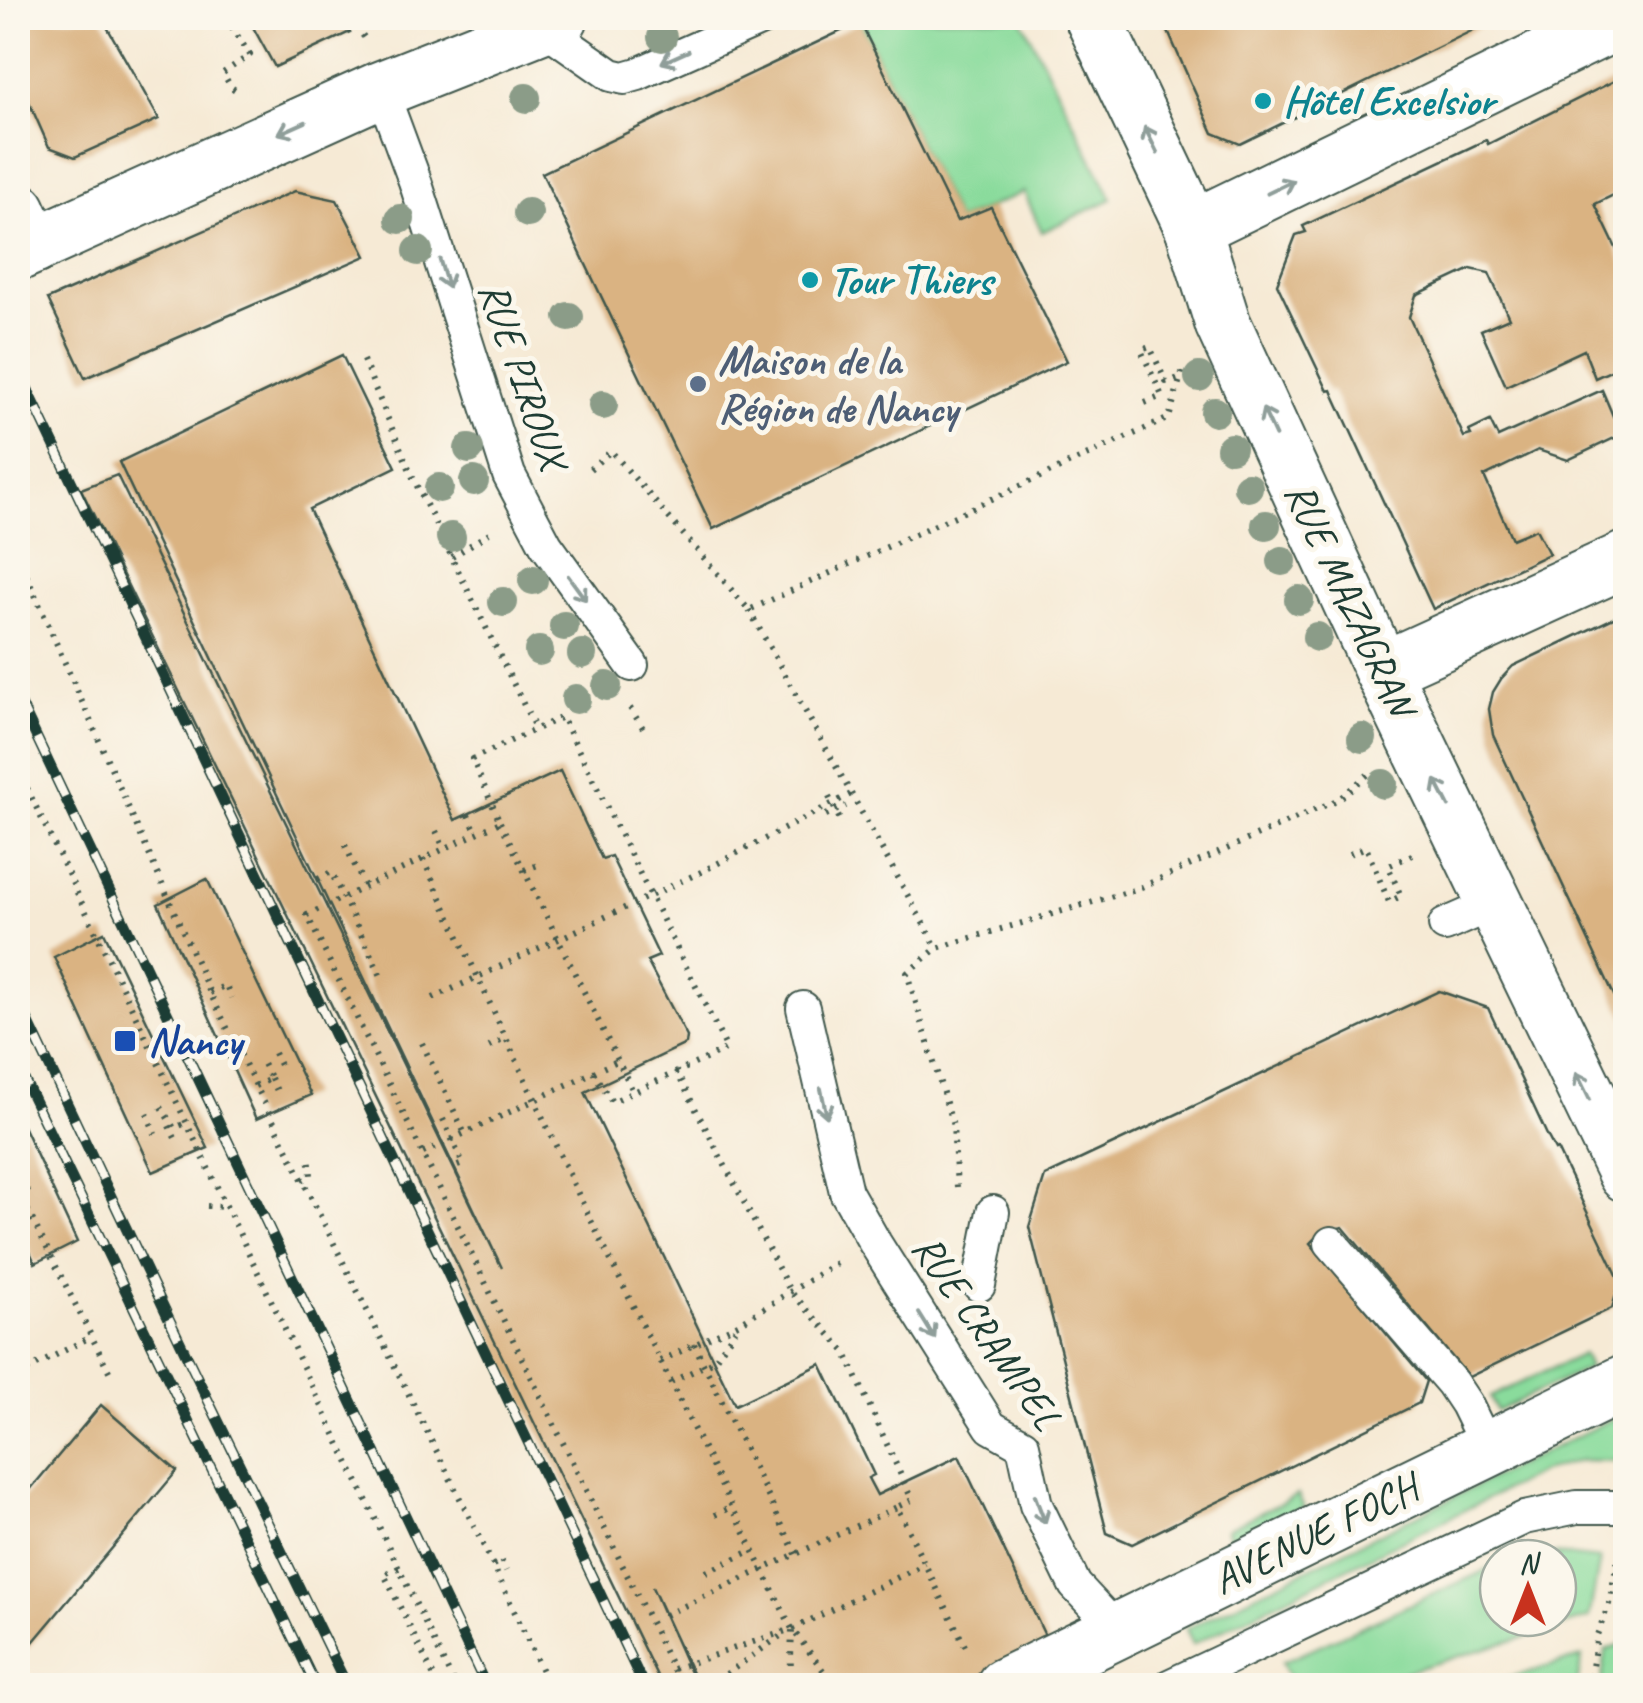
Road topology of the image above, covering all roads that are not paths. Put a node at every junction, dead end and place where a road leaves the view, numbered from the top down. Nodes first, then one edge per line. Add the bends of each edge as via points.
1 (764, 18) edge
2 (1092, 18) edge
3 (1625, 18) edge
4 (551, 22) edge
5 (381, 89) junction
6 (1193, 228) junction
7 (23, 236) edge
8 (1626, 558) edge
9 (632, 665) dead end
10 (1382, 670) junction
11 (1494, 903) junction
12 (1445, 925) dead end
13 (803, 1008) dead end
14 (1626, 1174) edge
15 (993, 1212) dead end
16 (1331, 1243) dead end
17 (979, 1285) dead end
18 (1626, 1382) edge
19 (1488, 1449) junction
20 (1626, 1507) edge
21 (1118, 1631) junction
22 (1004, 1686) edge
23 (1169, 1686) edge

1 -> 4 lane via 624,78 611,75
6 -> 2 main road, RUE MAZAGRAN
6 -> 3 main road
4 - 5 main road
5 -> 7 main road
5 -> 9 lane, RUE PIROUX via 509,474 546,545
10 -> 6 main road, RUE MAZAGRAN via 1223,324
8 - 10 main road
11 -> 10 main road, RUE MAZAGRAN
11 - 12 lane
14 -> 11 main road, RUE MAZAGRAN
13 -> 21 lane, RUE CRAMPEL via 846,1192 990,1427 1023,1445 1036,1505 1075,1585
15 - 17 lane
16 - 19 lane via 1452,1383
18 - 19 main road, AVENUE FOCH
19 - 21 main road, AVENUE FOCH
20 - 23 lane via 1577,1506 1524,1518
21 - 22 main road, AVENUE FOCH

